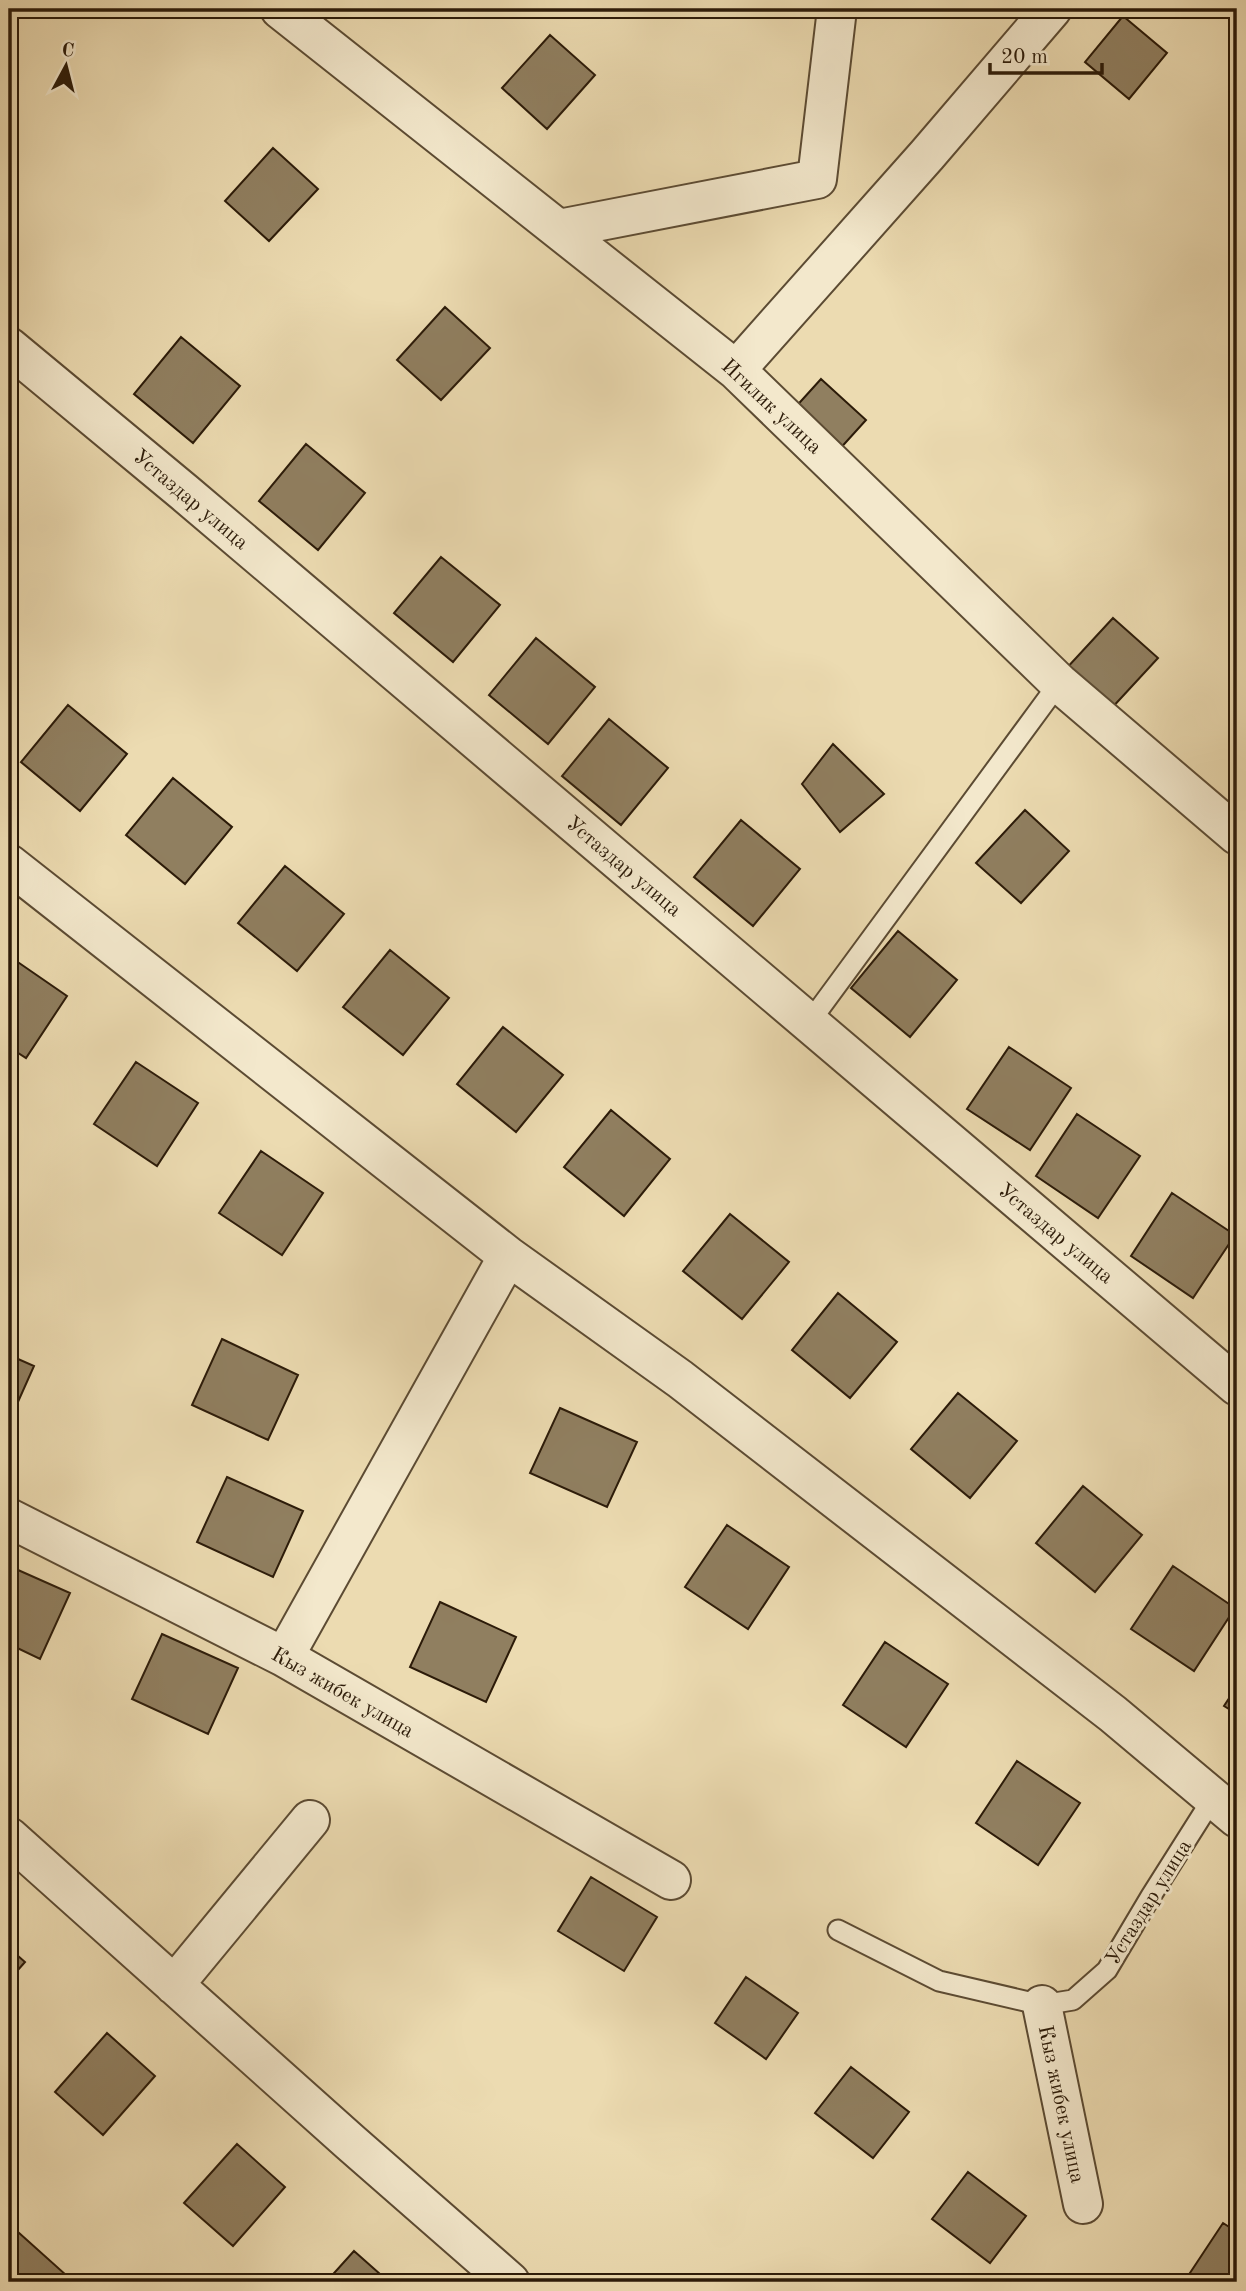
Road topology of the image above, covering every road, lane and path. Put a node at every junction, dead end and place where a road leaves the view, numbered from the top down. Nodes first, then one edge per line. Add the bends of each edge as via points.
1 (280, 9) edge
2 (837, 9) edge
3 (1052, 9) edge
4 (559, 229) junction
5 (9, 346) edge
6 (737, 370) junction
7 (1059, 683) junction
8 (1237, 834) edge
9 (9, 864) edge
10 (809, 1023) junction
11 (508, 1256) junction
12 (1237, 1386) edge
13 (9, 1518) edge
14 (284, 1657) junction
15 (1225, 1808) edge
16 (310, 1820) dead end
17 (9, 1837) edge
18 (671, 1880) dead end
19 (838, 1930) dead end
20 (174, 1985) junction
21 (1042, 2005) junction
22 (1083, 2204) dead end
23 (510, 2282) edge

1 - 4 street, Игилик улица
2 - 4 street via 817,179
3 - 6 street
4 - 6 street, Игилик улица
5 - 10 street, Устаздар улица
6 - 7 street, Игилик улица
7 - 8 street, Игилик улица
7 - 10 lane
9 - 11 street, Устаздар улица
10 - 12 street, Устаздар улица
11 - 14 street
11 - 15 street, Устаздар улица via 680,1379 1113,1714
13 - 14 street, Кыз жибек улица
14 - 18 street, Кыз жибек улица
15 - 21 lane, Устаздар улица via 1145,1906 1107,1970 1073,2000
16 - 20 street
17 - 20 street
19 - 21 lane, Устаздар улица via 939,1981
20 - 23 street
21 - 22 street, Кыз жибек улица

